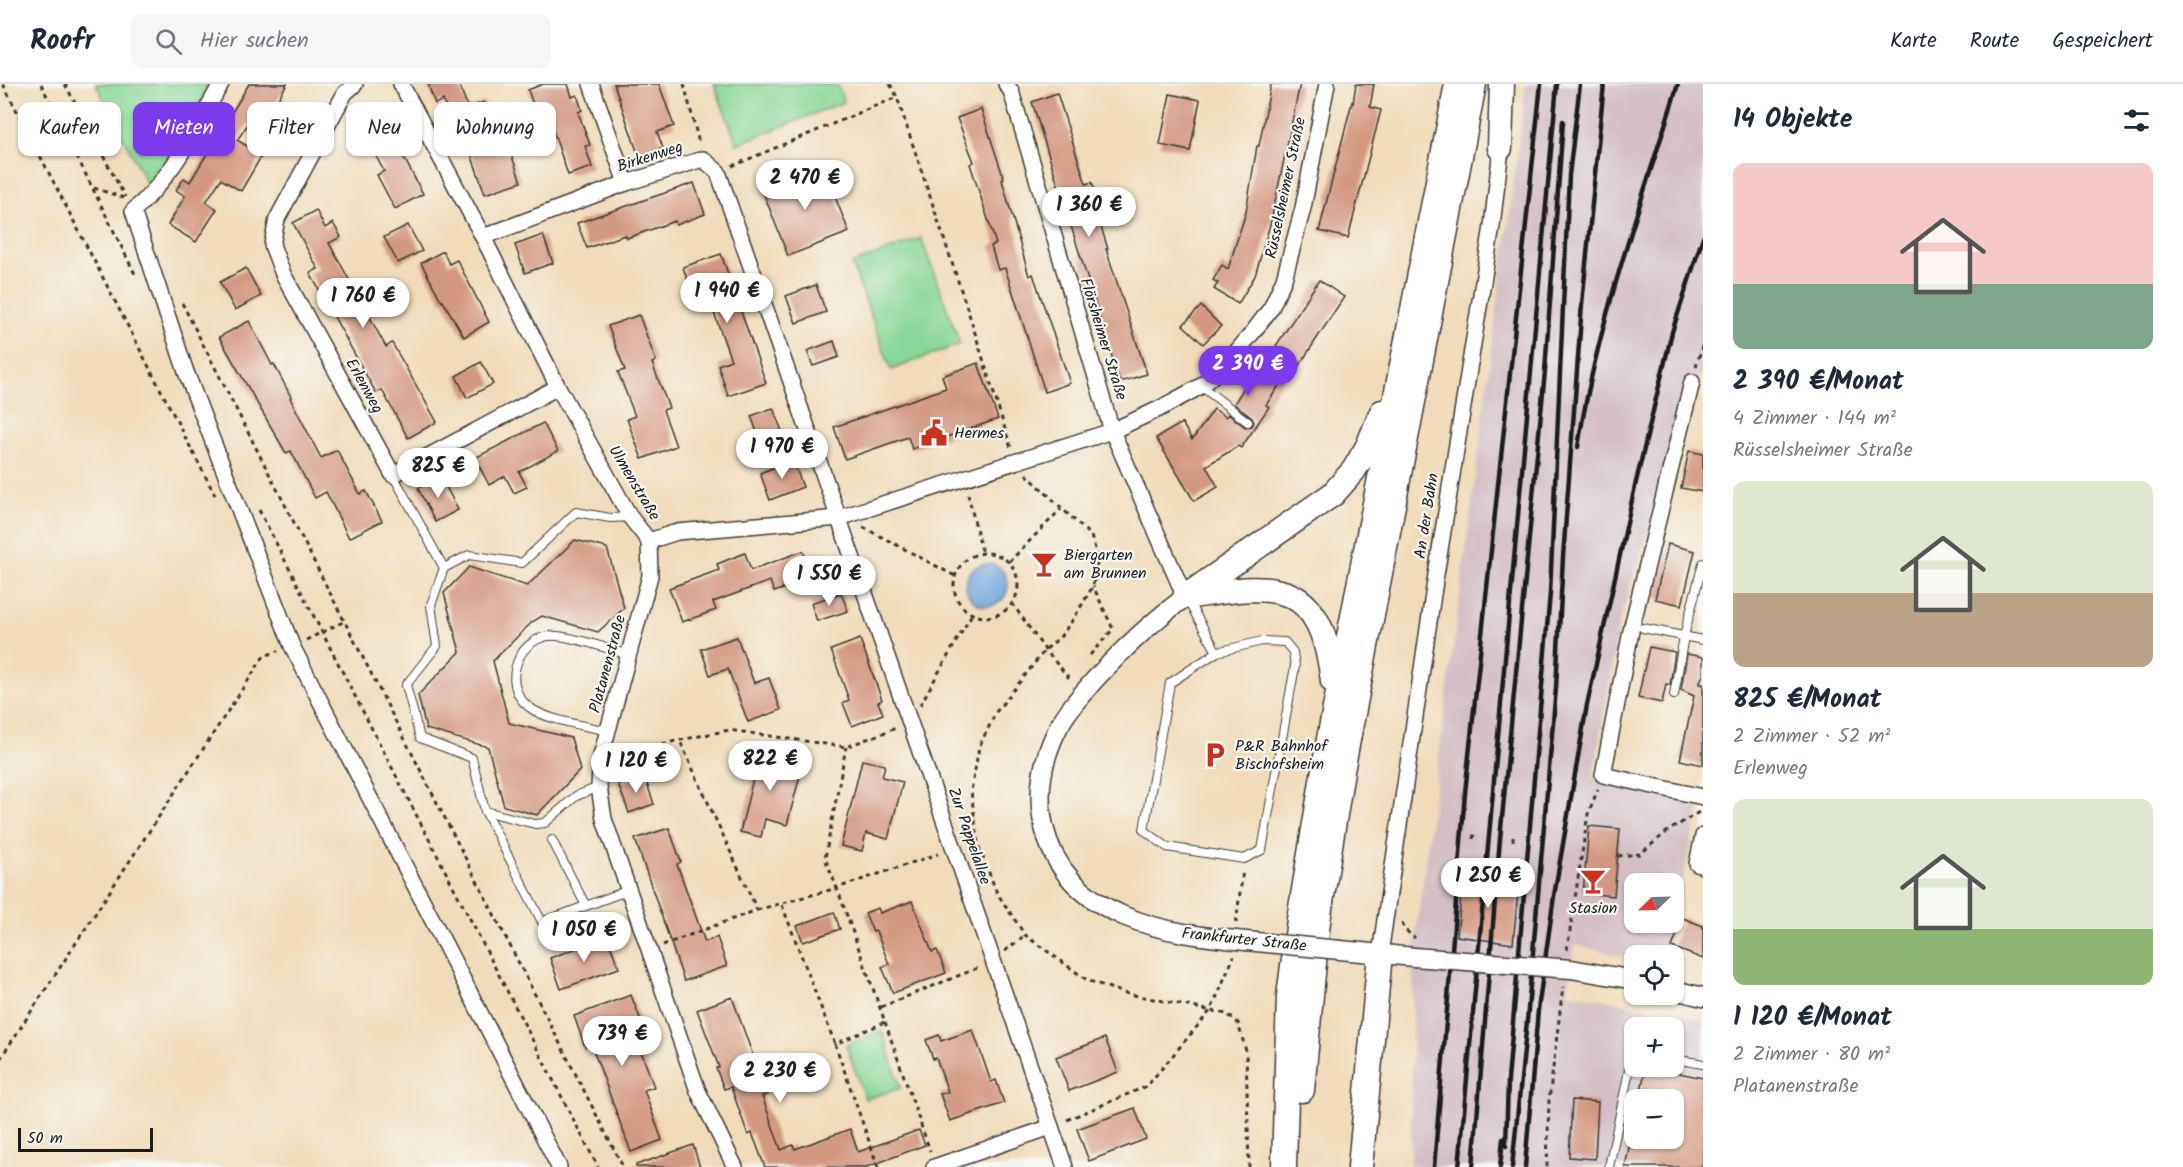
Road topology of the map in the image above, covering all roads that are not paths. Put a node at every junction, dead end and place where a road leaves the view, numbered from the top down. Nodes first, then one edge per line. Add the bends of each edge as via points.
1 (221, 84) edge
2 (356, 84) edge
3 (401, 84) edge
4 (591, 84) edge
5 (1327, 84) edge
6 (1457, 84) edge
7 (1474, 84) edge
8 (1502, 84) edge
9 (1511, 84) edge
10 (1012, 86) edge
11 (1500, 148) junction
12 (626, 183) junction
13 (483, 237) junction
14 (1402, 363) junction
15 (1692, 382) road end
16 (1201, 386) junction
17 (558, 387) junction
18 (1248, 422) dead end
19 (1112, 431) junction
20 (393, 475) junction
21 (630, 516) junction
22 (839, 518) junction
23 (649, 541) junction
24 (1703, 563) edge
25 (444, 568) junction
26 (1185, 597) junction
27 (1643, 628) dead end
28 (1684, 636) junction
29 (1703, 640) edge
30 (1217, 652) junction
31 (629, 655) junction
32 (1674, 695) dead end
33 (608, 731) junction
34 (1329, 739) junction
35 (599, 787) junction
36 (1703, 797) edge
37 (486, 811) junction
38 (1703, 836) edge
39 (552, 840) dead end
40 (1703, 866) edge
41 (629, 890) junction
42 (586, 906) junction
43 (1380, 954) junction
44 (1624, 986) edge
45 (1684, 998) edge
46 (1703, 998) edge
47 (1684, 1061) edge
48 (1703, 1064) edge
49 (1628, 1077) edge
50 (1051, 1127) junction
51 (559, 1167) edge
52 (735, 1167) edge
53 (935, 1167) edge
54 (1065, 1167) edge
55 (1284, 1167) edge
56 (1300, 1167) edge
57 (1360, 1167) edge
58 (1609, 1167) edge

1 - 51 street via 165,179 147,199 130,205 186,372 292,646
2 - 20 street, Erlenweg via 345,93 278,219 272,244 283,274
3 - 13 street, Ulmenstraße
4 - 12 street
5 - 16 street, Rüsselsheimer Straße via 1303,208 1284,279 1253,333
6 - 14 highway
7 - 56 highway via 1342,771 1309,1001
8 - 11 highway
9 - 11 street, An der Bahn
10 - 19 street, Flörsheimer Straße
11 - 43 street, An der Bahn via 1492,226
12 - 13 street, Birkenweg
12 - 22 street, Birkenweg via 703,159 718,172
13 - 17 street, Ulmenstraße
14 - 26 highway via 1368,446 1333,494
14 - 34 highway
15 - 36 street via 1632,626 1603,775
16 - 18 lane
16 - 19 street, Rüsselsheimer Straße
17 - 20 street
17 - 21 street, Ulmenstraße
19 - 22 street, Ulmenstraße
19 - 26 street, Flörsheimer Straße
20 - 25 lane
21 - 23 street, Ulmenstraße
21 - 25 lane via 610,518 576,512 522,563 469,555
22 - 23 street, Ulmenstraße via 677,532
22 - 50 street, Zur Pappelallee
23 - 31 street, Platanenstraße via 650,576
24 - 28 lane
25 - 37 lane via 431,606 437,645 406,685 420,738 472,758
26 - 30 lane
26 - 34 highway via 1241,589 1274,590 1300,601 1311,611 1324,632 1329,651 1333,681
26 - 43 street, Frankfurter Straße, bridge via 1113,661 1073,705 1058,729 1043,768 1040,800 1050,846 1067,874 1096,901 1120,915 1166,931 1240,947
27 - 28 lane
28 - 29 lane
28 - 32 lane
30 - 30 lane via 1262,641 1285,642 1293,652 1295,666 1262,850 1245,859 1167,847 1144,830 1170,683
31 - 33 street, Platanenstraße
31 - 33 lane via 557,636 530,644 515,667 518,695 527,706 539,713
33 - 35 street, Platanenstraße
34 - 55 highway via 1289,996
35 - 37 lane via 576,796 545,824
35 - 41 street, Platanenstraße via 604,819
37 - 42 lane via 542,922
38 - 40 street via 1697,864
39 - 42 lane
41 - 42 lane
41 - 52 street, Platanenstraße via 698,1091
43 - 44 street, Frankfurter Straße, bridge via 1571,969
43 - 57 highway
45 - 46 street
47 - 48 lane
49 - 58 lane
50 - 53 street
50 - 54 street, Zur Pappelallee

